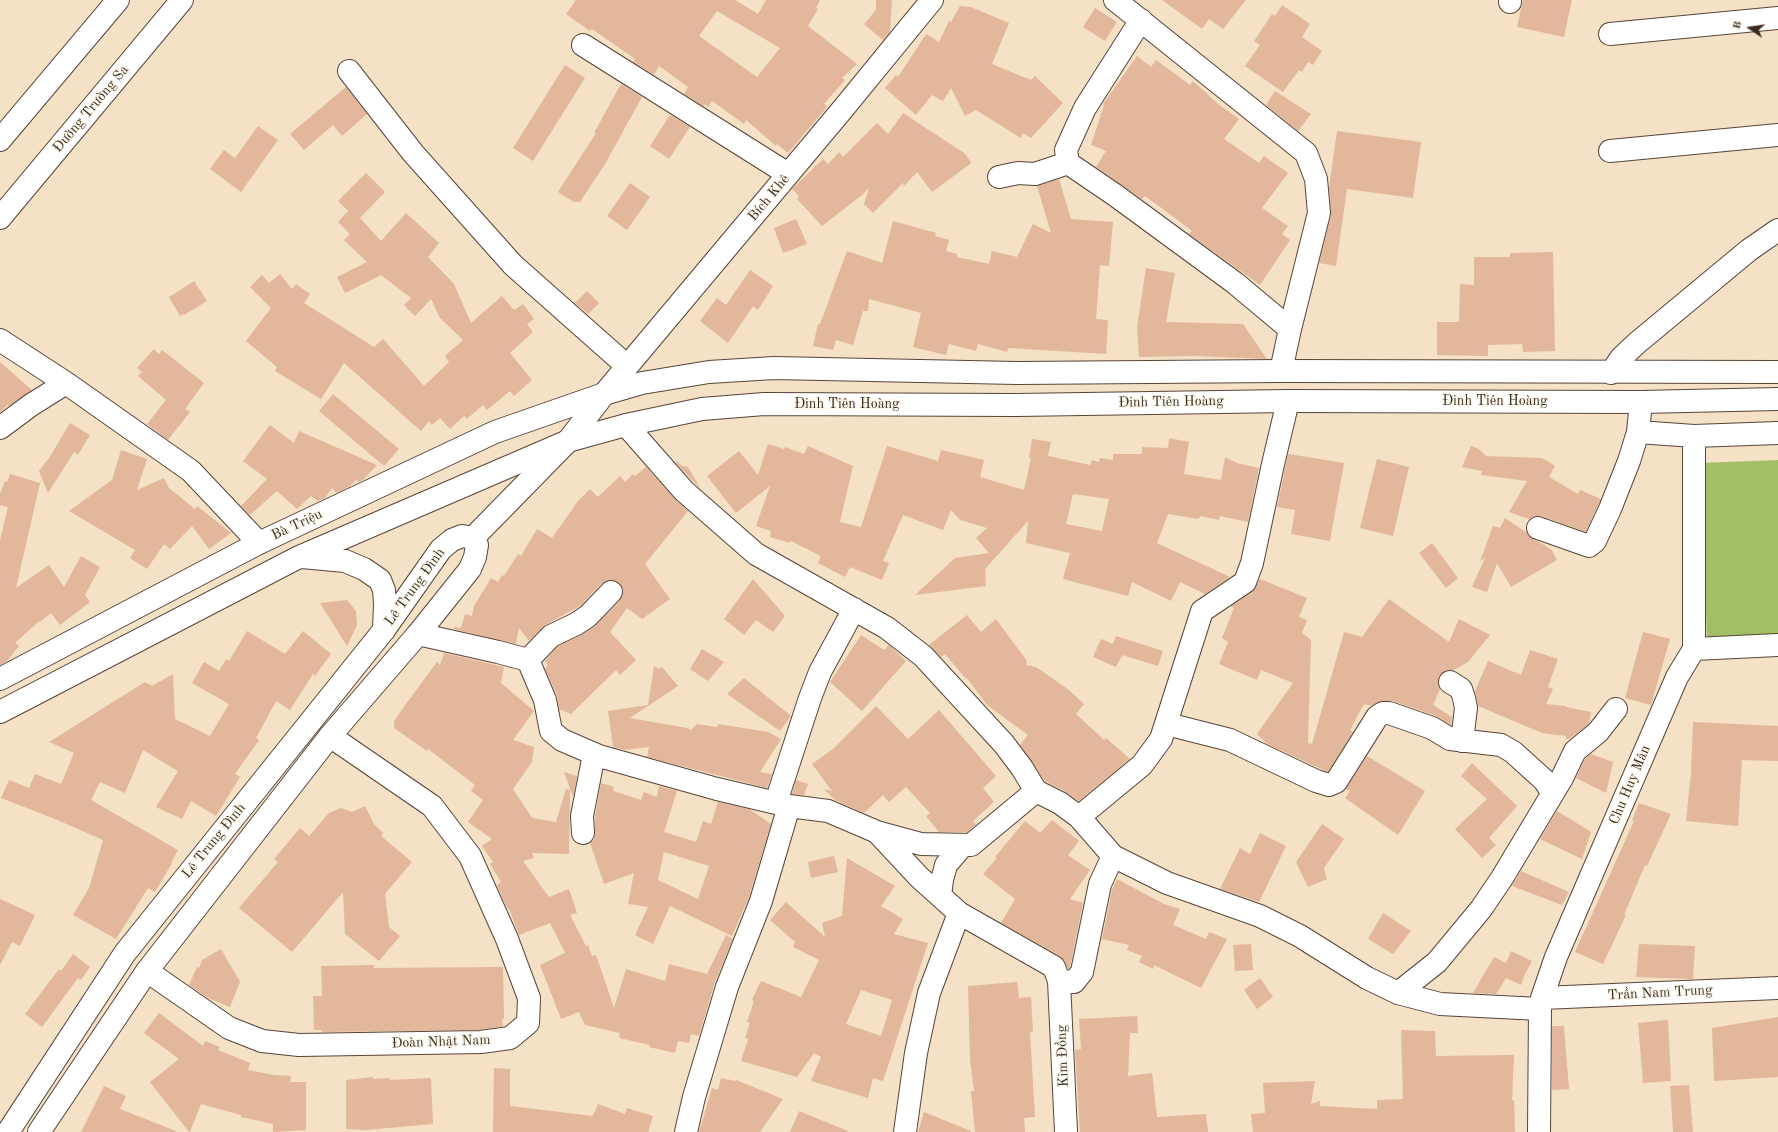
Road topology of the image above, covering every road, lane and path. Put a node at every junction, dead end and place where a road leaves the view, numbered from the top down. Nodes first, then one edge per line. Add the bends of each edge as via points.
1 (118, 0) edge
2 (182, 0) edge
3 (932, 0) edge
4 (1115, 0) edge
5 (1778, 18) edge
6 (1141, 20) junction
7 (1610, 34) dead end
8 (583, 45) dead end
9 (349, 71) dead end
10 (1778, 135) edge
11 (0, 140) edge
12 (1610, 151) dead end
13 (1068, 163) junction
14 (788, 174) junction
15 (999, 177) dead end
16 (0, 218) edge
17 (1778, 230) edge
18 (1290, 329) junction
19 (0, 340) edge
20 (627, 366) junction
21 (1281, 371) junction
22 (1778, 372) edge
23 (1611, 373) junction
24 (66, 383) junction
25 (604, 394) junction
26 (1778, 399) edge
27 (1288, 401) junction
28 (1641, 402) junction
29 (626, 425) junction
30 (0, 428) edge
31 (1638, 432) junction
32 (1778, 434) edge
33 (1694, 436) junction
34 (568, 440) junction
35 (1538, 528) dead end
36 (473, 538) junction
37 (259, 543) junction
38 (299, 557) junction
39 (610, 592) dead end
40 (854, 609) junction
41 (384, 630) junction
42 (418, 634) junction
43 (1778, 645) edge
44 (1694, 649) junction
45 (528, 660) junction
46 (0, 679) edge
47 (1450, 682) dead end
48 (1616, 709) dead end
49 (0, 712) edge
50 (1167, 724) junction
51 (330, 736) junction
52 (1462, 741) junction
53 (594, 754) junction
54 (1036, 791) junction
55 (1552, 792) junction
56 (783, 804) junction
57 (1079, 817) junction
58 (877, 832) junction
59 (583, 833) dead end
60 (963, 845) junction
61 (1113, 856) junction
62 (940, 896) junction
63 (959, 913) junction
64 (125, 953) junction
65 (147, 971) junction
66 (1059, 981) junction
67 (1778, 988) edge
68 (1398, 993) junction
69 (1541, 1003) junction
70 (8, 1132) edge
71 (39, 1132) edge
72 (686, 1132) edge
73 (905, 1132) edge
74 (1066, 1132) edge
75 (1539, 1132) edge

1 - 11 main road
2 - 16 main road, Đường Trường Sa
3 - 14 main road, Bích Khê
4 - 6 main road
5 - 7 main road
6 - 13 main road via 1085,108 1066,150
6 - 18 main road via 1306,153 1316,179 1319,213
8 - 14 main road
9 - 20 main road via 413,153 513,265
10 - 12 main road
13 - 15 main road via 1036,174 1018,173
13 - 18 main road via 1235,283
14 - 20 main road, Bích Khê
17 - 23 main road via 1749,250 1637,343 1621,358
18 - 21 main road
19 - 24 main road
20 - 25 main road, Bích Khê
21 - 23 main road, Đinh Tiên Hoàng
21 - 25 main road, Đinh Tiên Hoàng via 1018,373 774,368 709,372 642,383
22 - 23 main road, Đinh Tiên Hoàng
24 - 30 main road
24 - 37 main road via 191,471
25 - 34 main road, Bích Khê
25 - 37 main road, Bà Triệu via 496,432
26 - 28 main road, Đinh Tiên Hoàng
27 - 28 main road, Đinh Tiên Hoàng
27 - 29 main road, Đinh Tiên Hoàng via 1016,405 764,404 702,409
27 - 50 main road via 1252,562 1245,582 1202,611
28 - 31 main road
29 - 34 main road, Đinh Tiên Hoàng
29 - 40 main road via 684,491 756,554
31 - 33 main road
31 - 35 main road via 1610,509 1595,541 1589,546
32 - 33 main road
33 - 44 main road
34 - 36 main road, Bích Khê
34 - 38 main road, Bà Triệu
36 - 41 main road, Lê Trung Đình via 462,536 440,549
36 - 42 main road, Lê Trung Đình via 477,545 470,569
37 - 46 main road, Bà Triệu
38 - 41 main road via 345,561 364,569 380,580 384,590
38 - 49 main road, Bà Triệu
39 - 45 main road via 588,616 551,636
40 - 54 main road via 887,628 923,656 1004,744
40 - 56 main road via 820,672 810,698
41 - 64 main road, Lê Trung Đình
42 - 45 main road
42 - 51 main road, Lê Trung Đình
43 - 44 main road
44 - 69 main road, Chu Huy Mân via 1677,677 1556,957
45 - 53 main road via 545,700 551,731 562,740
47 - 52 main road via 1461,689 1466,708
48 - 55 main road via 1598,732 1575,751
50 - 52 main road via 1230,740 1329,785 1336,782 1377,717 1383,714 1403,718 1432,728 1450,739
50 - 57 main road via 1161,739 1142,765
51 - 65 main road, Lê Trung Đình
51 - 65 main road, Đoàn Nhật Nam via 432,806 470,856 507,938 528,998 528,1023 510,1038 481,1042 299,1045 262,1041 229,1028
52 - 55 main road via 1500,745 1513,752 1544,780
53 - 56 main road via 717,789
53 - 59 main road via 582,816
54 - 57 main road
54 - 60 main road via 971,845
55 - 68 main road via 1502,878 1481,908 1437,962
56 - 58 main road via 828,811
56 - 72 main road via 762,901 727,987
57 - 61 main road
58 - 60 main road via 921,844
58 - 62 main road
60 - 62 main road via 946,865
61 - 66 main road via 1100,884 1082,972 1074,982
61 - 68 main road, Trần Nam Trung via 1167,883 1260,916 1300,936 1367,978
62 - 63 main road
63 - 66 main road via 1054,968
63 - 73 main road via 929,993 916,1053
64 - 65 main road
64 - 70 main road, Lê Trung Đình
65 - 71 main road, Lê Trung Đình
66 - 74 main road, Kim Đồng
67 - 69 main road, Trần Nam Trung
68 - 69 main road, Trần Nam Trung via 1440,1004
69 - 75 main road, Chu Huy Mân

